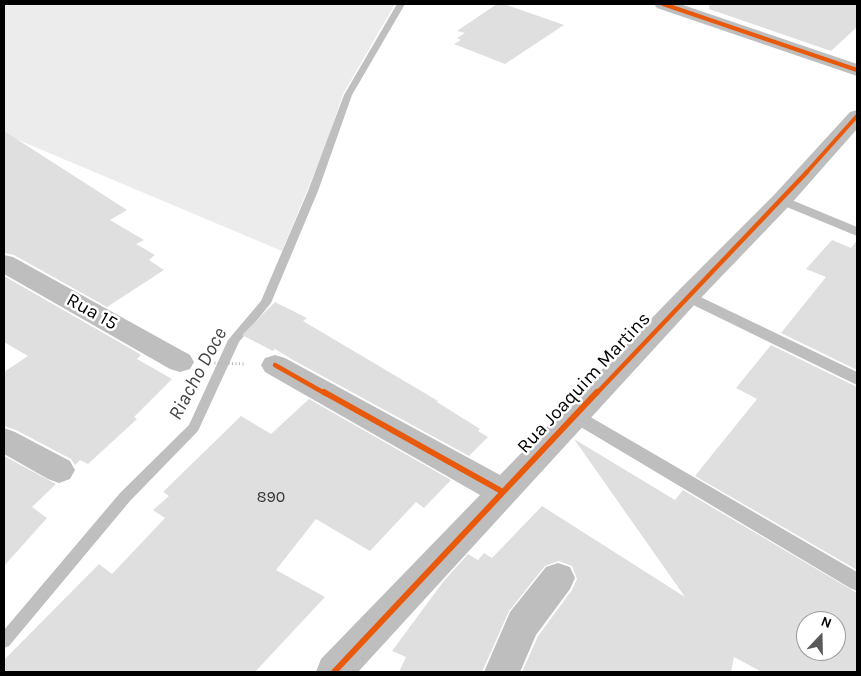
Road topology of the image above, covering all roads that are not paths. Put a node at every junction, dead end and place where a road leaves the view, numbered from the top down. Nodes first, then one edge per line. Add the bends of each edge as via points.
1 (663, 4) edge
2 (857, 70) edge
3 (857, 116) edge
4 (782, 200) junction
5 (857, 232) edge
6 (4, 263) edge
7 (688, 296) junction
8 (180, 362) road end
9 (275, 365) road end
10 (857, 379) edge
11 (575, 415) junction
12 (4, 440) edge
13 (59, 470) dead end
14 (503, 492) junction
15 (558, 578) dead end
16 (857, 582) edge
17 (334, 672) edge
18 (502, 672) edge

1 - 2 street
3 - 4 street, Rua Joaquim Martins
4 - 5 lane
4 - 7 street, Rua Joaquim Martins
6 - 8 street, Rua 15
7 - 10 lane
7 - 11 street, Rua Joaquim Martins
9 - 14 street
11 - 14 street, Rua Joaquim Martins
11 - 16 lane
12 - 13 street
14 - 17 street, Rua Joaquim Martins
15 - 18 street via 523,624

